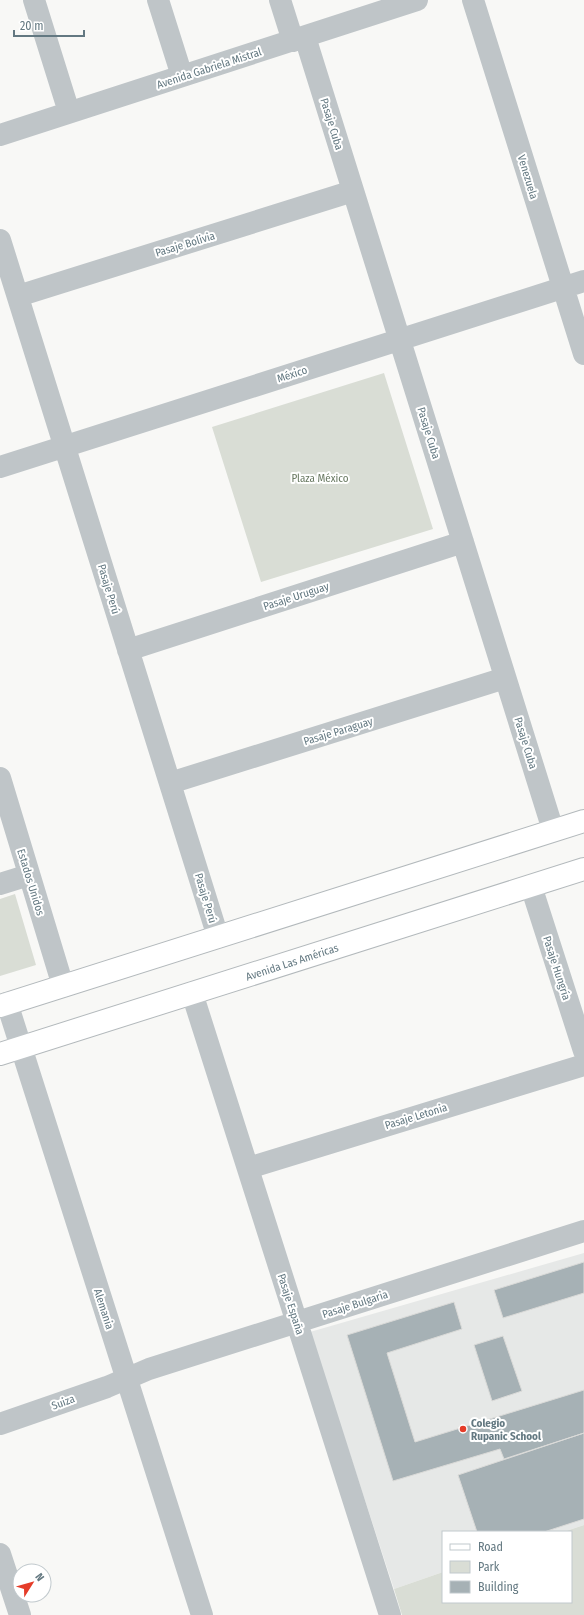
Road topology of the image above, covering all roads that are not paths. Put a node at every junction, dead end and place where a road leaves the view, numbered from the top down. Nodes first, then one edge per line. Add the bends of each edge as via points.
1 (34, 0) edge
2 (158, 0) edge
3 (280, 0) edge
4 (416, 0) edge
5 (473, 0) edge
6 (299, 39) junction
7 (182, 76) junction
8 (69, 112) junction
9 (0, 135) edge
10 (353, 192) junction
11 (0, 240) edge
12 (584, 281) edge
13 (563, 288) junction
14 (18, 296) junction
15 (400, 340) junction
16 (584, 354) edge
17 (65, 447) junction
18 (0, 467) edge
19 (463, 542) junction
20 (128, 650) junction
21 (505, 678) junction
22 (0, 778) edge
23 (170, 783) junction
24 (584, 821) edge
25 (553, 830) junction
26 (584, 869) edge
27 (29, 875) junction
28 (0, 884) edge
29 (531, 886) junction
30 (218, 936) junction
31 (63, 986) junction
32 (192, 993) junction
33 (4, 1005) edge
34 (21, 1048) junction
35 (584, 1051) edge
36 (0, 1054) edge
37 (584, 1065) edge
38 (248, 1168) junction
39 (584, 1231) edge
40 (297, 1322) junction
41 (126, 1379) junction
42 (0, 1424) edge
43 (0, 1554) edge
44 (20, 1615) edge
45 (202, 1615) edge
46 (390, 1615) edge

1 - 8 street
2 - 7 street
3 - 6 street, Pasaje Cuba
4 - 6 street, Avenida Gabriela Mistral
5 - 13 street, Venezuela
6 - 7 street, Avenida Gabriela Mistral
6 - 10 street, Pasaje Cuba
7 - 8 street, Avenida Gabriela Mistral
8 - 9 street, Avenida Gabriela Mistral
10 - 14 street, Pasaje Bolivia
10 - 15 street, Pasaje Cuba
11 - 14 street, Pasaje Perú
12 - 13 street, México
13 - 15 street, México
13 - 16 street, Venezuela
14 - 17 street, Pasaje Perú
15 - 17 street, México
15 - 19 street, Pasaje Cuba
17 - 18 street, México
17 - 20 street, Pasaje Perú
19 - 20 street, Pasaje Uruguay
19 - 21 street, Pasaje Cuba
20 - 23 street, Pasaje Perú
21 - 23 street, Pasaje Paraguay
21 - 25 street, Pasaje Cuba
22 - 27 street, Estados Unidos
23 - 30 street, Pasaje Perú
24 - 25 main road
25 - 30 main road
26 - 29 main road, Avenida Las Américas
27 - 28 street
27 - 31 street, Estados Unidos
29 - 32 main road, Avenida Las Américas
29 - 35 street, Pasaje Hungría
30 - 31 main road
31 - 33 main road
32 - 34 main road, Avenida Las Américas
32 - 38 street, Pasaje España
33 - 34 street, Alemania
34 - 36 main road, Avenida Las Américas
34 - 41 street, Alemania
37 - 38 street, Pasaje Letonia
38 - 40 street, Pasaje España
39 - 40 street, Pasaje Bulgaria
40 - 41 street, Pasaje Bulgaria via 149,1369
40 - 46 street, Pasaje España
41 - 42 street, Suiza
41 - 45 street, Alemania
43 - 44 street

